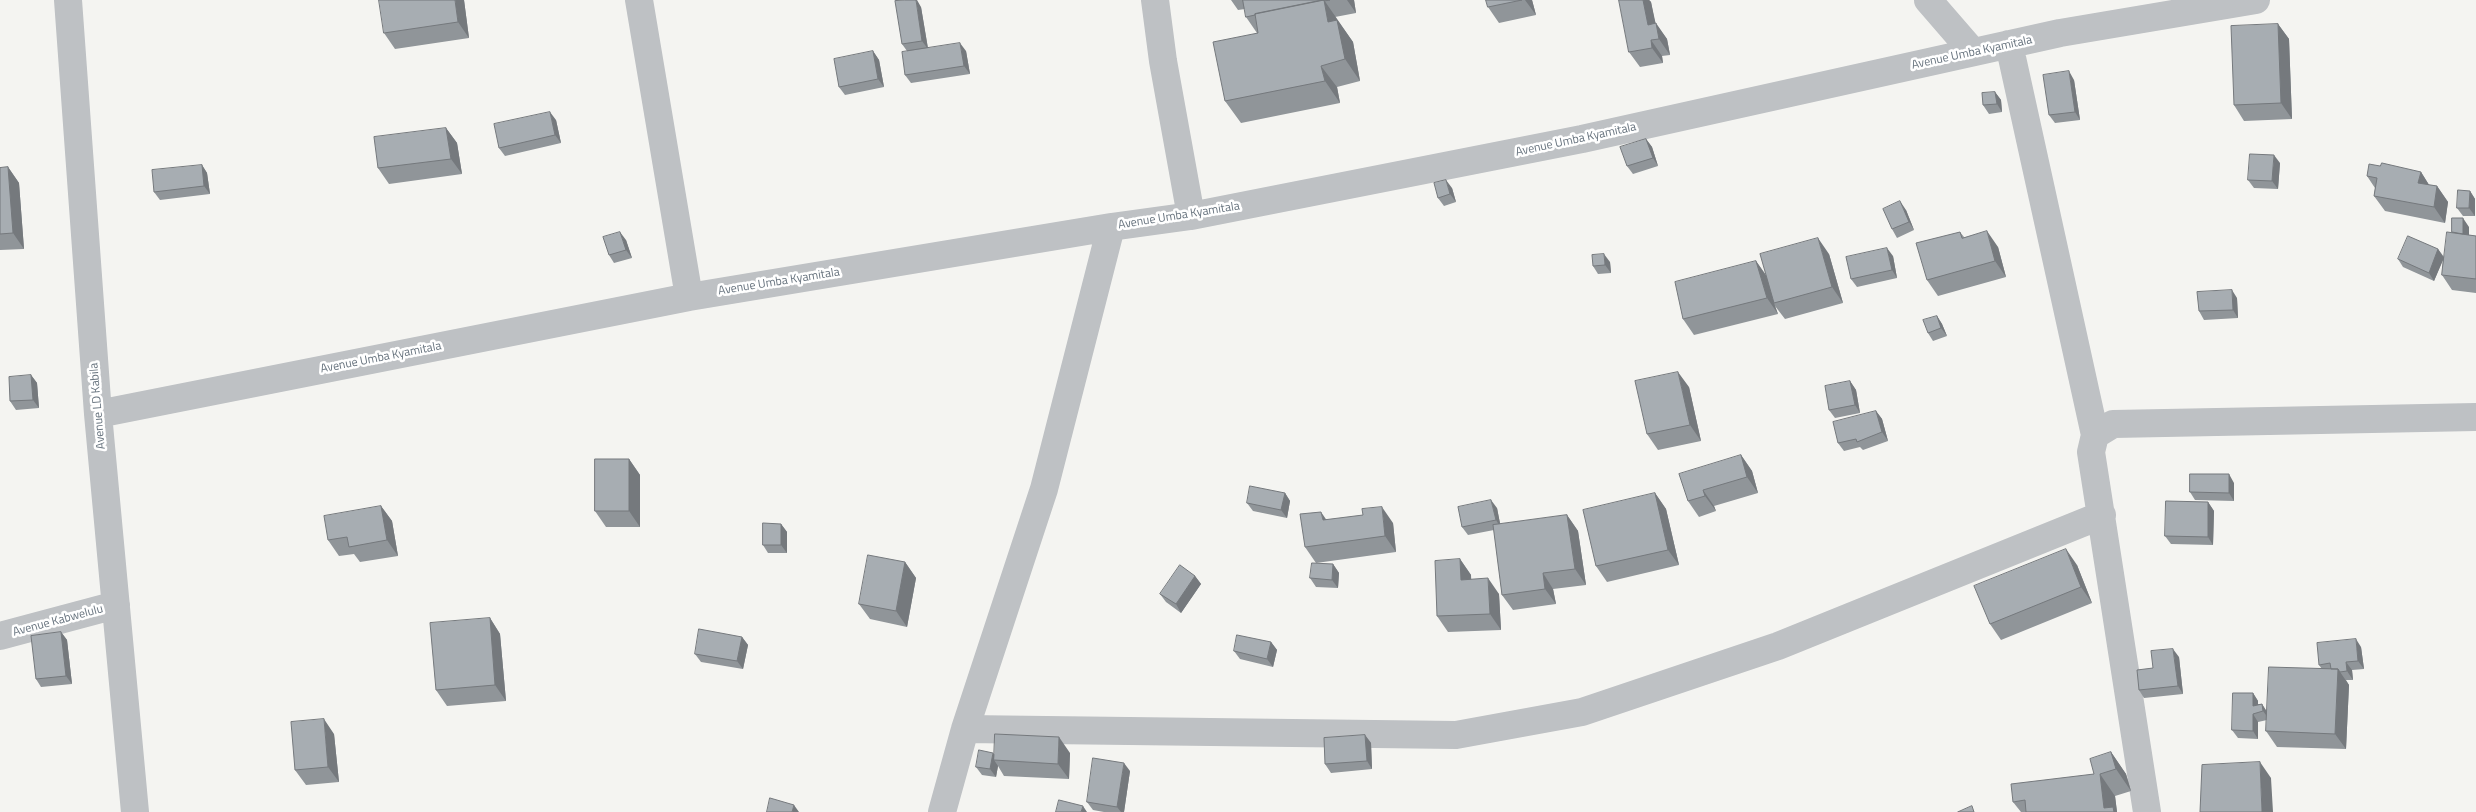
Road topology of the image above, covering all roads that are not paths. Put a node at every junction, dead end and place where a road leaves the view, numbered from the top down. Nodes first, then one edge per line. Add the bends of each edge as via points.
1 (68, 0) edge
2 (639, 0) edge
3 (1155, 0) edge
4 (1928, 0) edge
5 (2256, 0) edge
6 (2009, 44) junction
7 (1973, 52) junction
8 (1191, 216) junction
9 (1111, 227) junction
10 (689, 297) junction
11 (98, 414) junction
12 (2476, 417) edge
13 (2095, 434) junction
14 (2102, 515) junction
15 (116, 605) junction
16 (0, 636) edge
17 (965, 729) junction
18 (135, 812) edge
19 (942, 812) edge
20 (2147, 812) edge

1 - 11 street, Avenue LD Kabila
2 - 10 street
3 - 8 street
4 - 7 street
5 - 6 street, Avenue Umba Kyamitala
6 - 7 street, Avenue Umba Kyamitala
6 - 13 street
7 - 8 street, Avenue Umba Kyamitala via 1582,139
8 - 9 street, Avenue Umba Kyamitala
9 - 10 street, Avenue Umba Kyamitala
9 - 17 street via 1044,489
10 - 11 street, Avenue Umba Kyamitala
11 - 15 street, Avenue LD Kabila
12 - 13 street via 2113,424
13 - 14 street via 2091,452
14 - 17 street via 1778,646 1572,714 1456,736
14 - 20 street
15 - 16 street, Avenue Kabwelulu
15 - 18 street, Avenue LD Kabila
17 - 19 street

